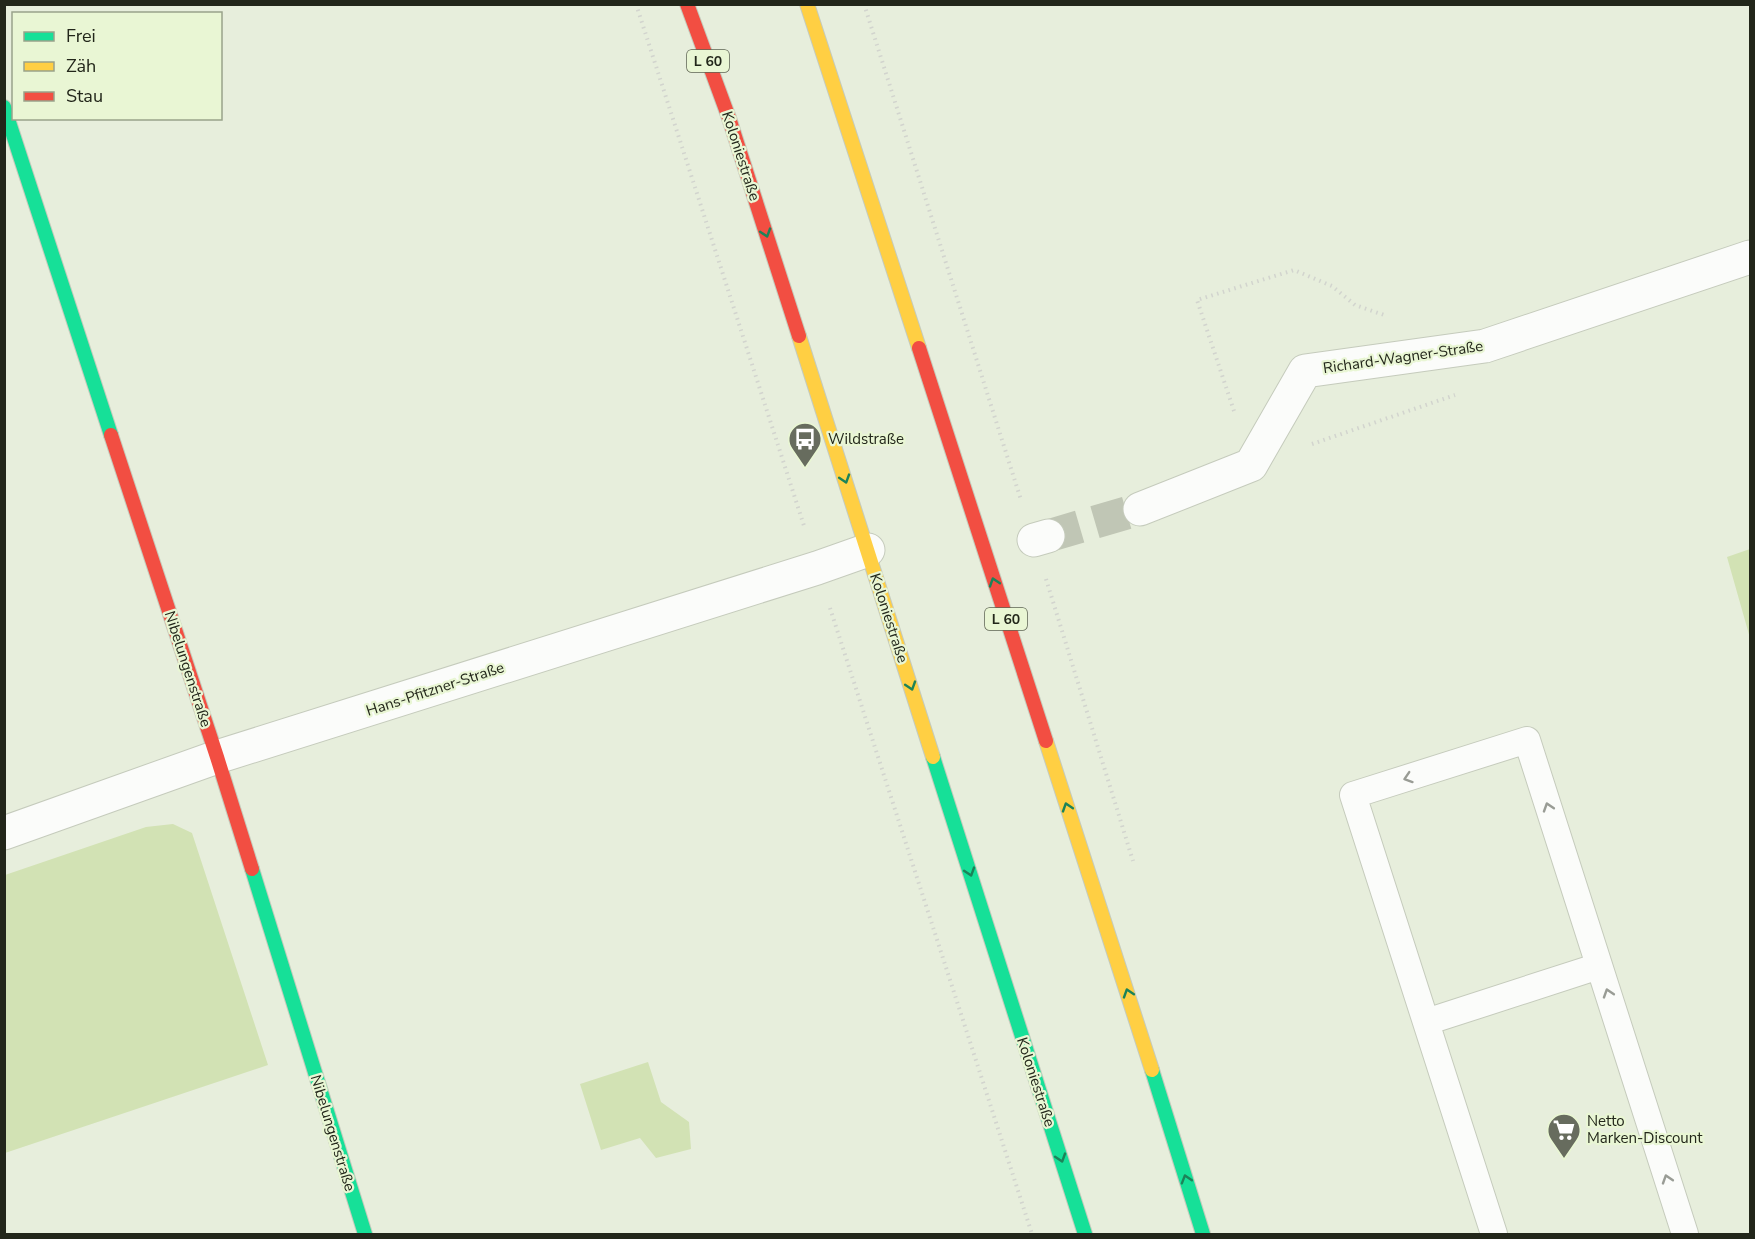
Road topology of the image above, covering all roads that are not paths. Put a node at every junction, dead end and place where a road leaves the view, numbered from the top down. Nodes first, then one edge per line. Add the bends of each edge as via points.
1 (687, 4) edge
2 (807, 4) edge
3 (4, 107) edge
4 (1750, 257) edge
5 (1140, 509) tunnel mouth
6 (868, 550) junction
7 (217, 758) junction
8 (4, 833) edge
9 (1599, 966) junction
10 (1426, 1022) junction
11 (365, 1234) edge
12 (1085, 1234) edge
13 (1203, 1234) edge
14 (1494, 1234) edge
15 (1685, 1234) edge

1 -> 6 main road, Koloniestraße / L 60 via 729,118
13 -> 2 main road, L 60
3 - 7 main road, Nibelungenstraße
4 - 5 street, Richard-Wagner-Straße via 1485,346 1305,371 1251,465
6 - 7 street, Hans-Pfitzner-Straße
6 -> 12 main road, Koloniestraße / L 60
7 - 8 street, Hans-Pfitzner-Straße
7 - 11 main road, Nibelungenstraße
9 - 10 lane
9 -> 10 lane via 1527,740 1353,795
15 -> 9 lane
10 - 14 lane

